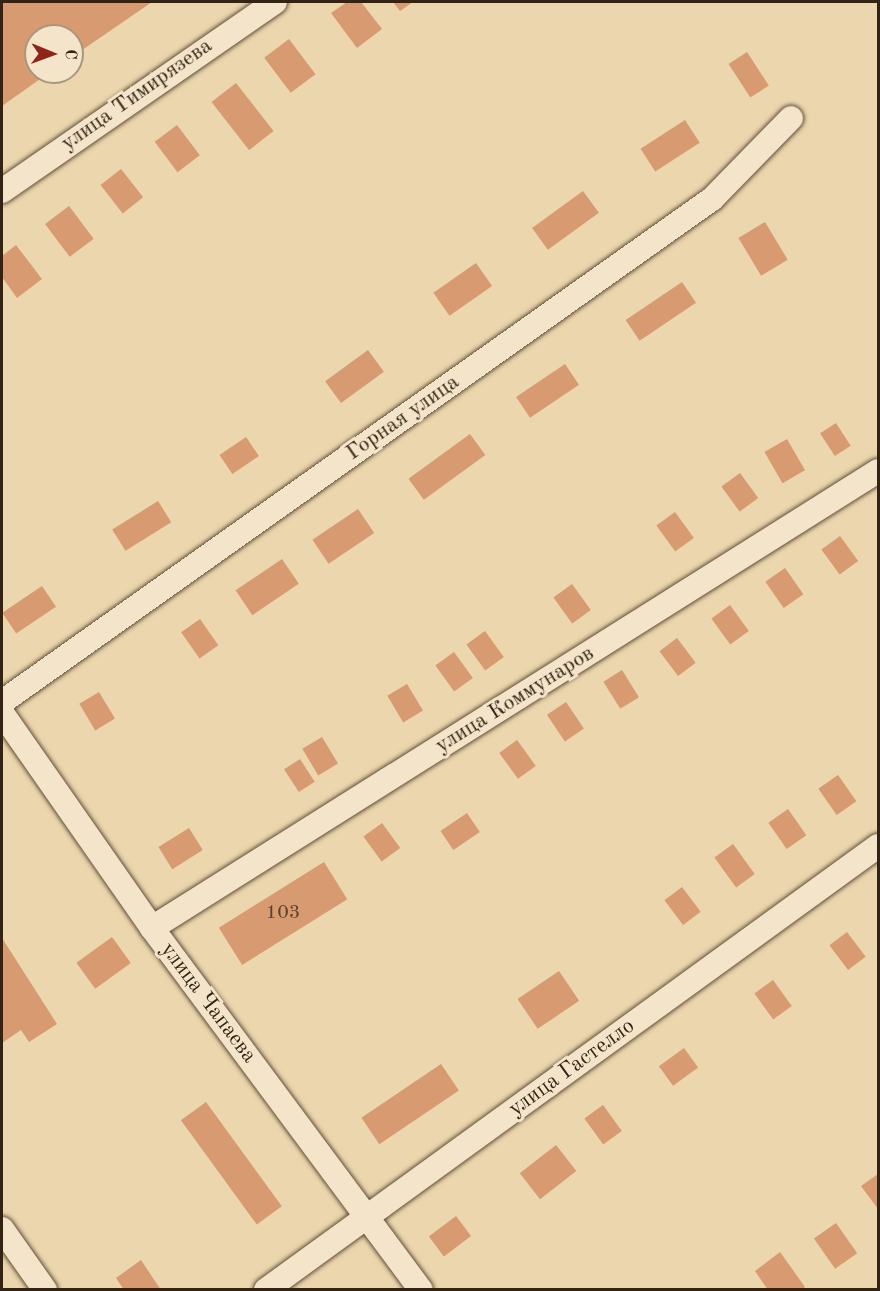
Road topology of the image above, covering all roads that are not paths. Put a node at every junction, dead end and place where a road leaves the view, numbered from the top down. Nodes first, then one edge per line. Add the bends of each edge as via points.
1 (274, 2) edge
2 (791, 118) dead end
3 (2, 191) edge
4 (879, 471) edge
5 (2, 702) edge
6 (2, 713) edge
7 (879, 846) edge
8 (152, 928) junction
9 (368, 1215) junction
10 (2, 1229) edge
11 (45, 1290) edge
12 (266, 1290) edge
13 (421, 1290) edge

1 - 3 street, улица Тимирязева
2 - 5 street, Горная улица via 712,199
4 - 8 street, улица Коммунаров
6 - 8 street, улица Чапаева
7 - 9 street, улица Гастелло
8 - 9 street, улица Чапаева
9 - 12 street, улица Гастелло
9 - 13 street, улица Чапаева
10 - 11 street

